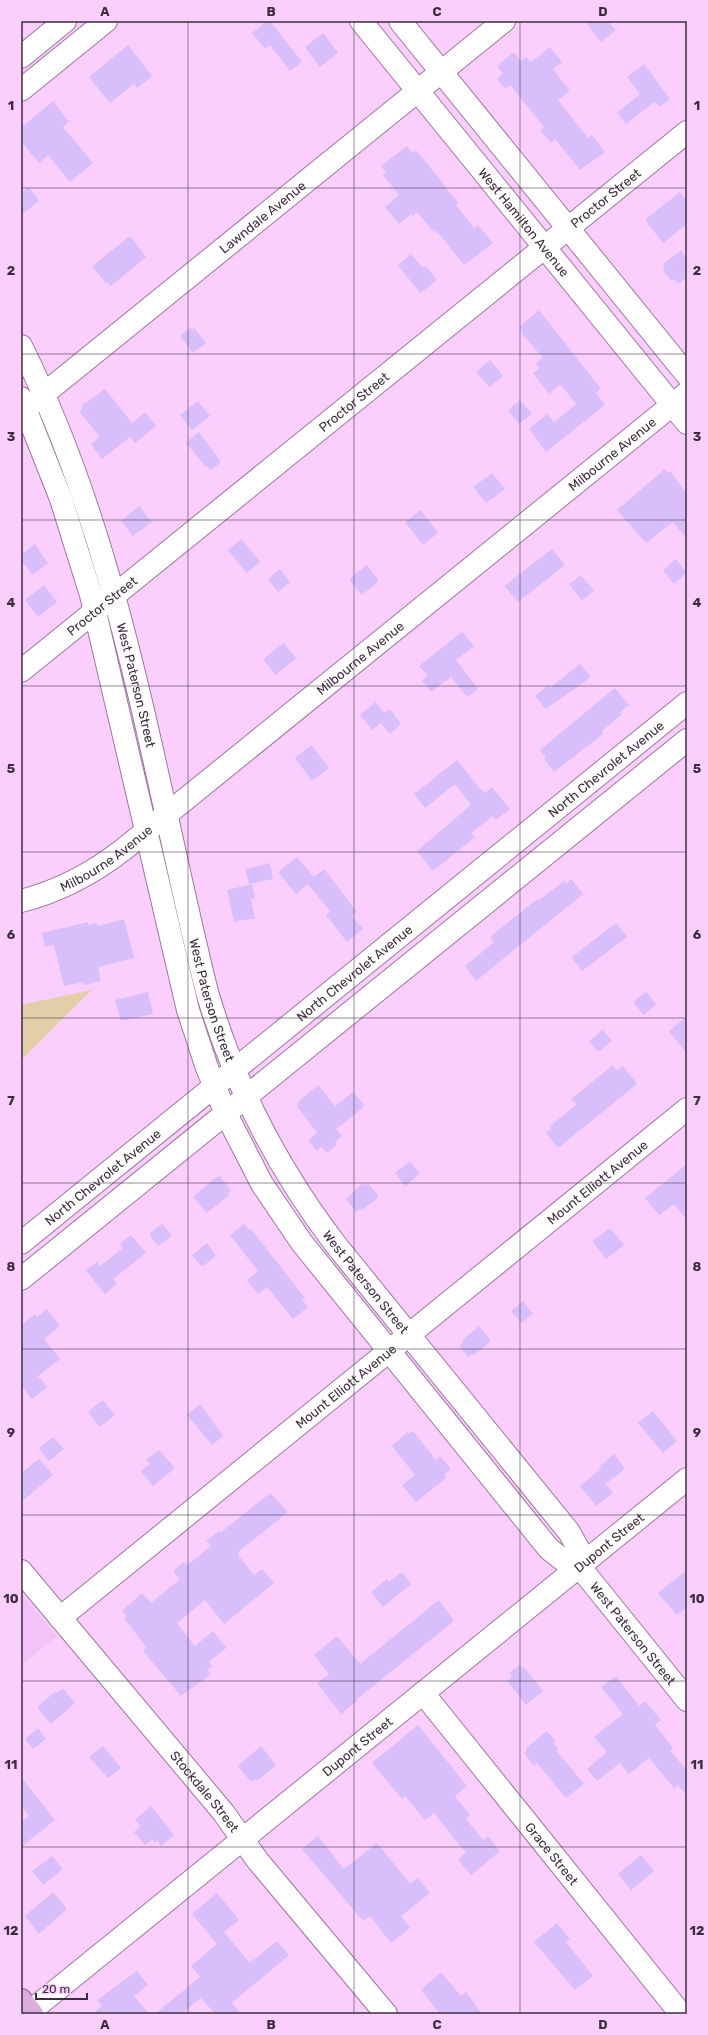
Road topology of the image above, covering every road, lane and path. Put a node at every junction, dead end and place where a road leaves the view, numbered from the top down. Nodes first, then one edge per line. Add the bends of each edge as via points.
1 (65, 21) edge
2 (361, 21) edge
3 (400, 21) edge
4 (504, 21) edge
5 (95, 24) edge
6 (21, 57) edge
7 (441, 72) junction
8 (21, 90) edge
9 (418, 91) junction
10 (687, 132) edge
11 (568, 229) junction
12 (544, 248) junction
13 (21, 346) edge
14 (687, 375) edge
15 (44, 394) junction
16 (680, 399) edge
17 (23, 407) edge
18 (687, 423) edge
19 (115, 596) junction
20 (96, 612) junction
21 (21, 671) edge
22 (687, 703) edge
23 (687, 740) edge
24 (166, 815) junction
25 (534, 827) junction
26 (146, 831) junction
27 (552, 850) junction
28 (21, 901) edge
29 (234, 1070) junction
30 (214, 1086) junction
31 (246, 1097) junction
32 (687, 1109) edge
33 (226, 1114) junction
34 (21, 1243) edge
35 (21, 1279) edge
36 (408, 1334) junction
37 (388, 1351) junction
38 (687, 1479) edge
39 (579, 1566) junction
40 (21, 1571) edge
41 (60, 1618) junction
42 (423, 1693) junction
43 (687, 1700) edge
44 (243, 1839) junction
45 (27, 2010) edge
46 (386, 2014) edge
47 (681, 2014) edge

1 - 6 street
2 - 9 street, West Hamilton Avenue
3 - 7 street
4 - 7 street, Lawndale Avenue
5 - 8 street
7 - 9 street, Lawndale Avenue
7 - 11 street
9 - 12 street, West Hamilton Avenue
9 - 15 street, Lawndale Avenue
10 - 11 street, Proctor Street
11 - 12 street, Proctor Street
11 - 14 street
12 - 16 street, West Hamilton Avenue
12 - 19 street, Proctor Street
13 - 15 street, West Paterson Street
15 - 17 street, Lawndale Avenue
15 - 19 street, West Paterson Street via 87,504
16 - 18 street, West Hamilton Avenue
16 - 24 street, Milbourne Avenue
17 - 20 street, West Paterson Street via 61,499
19 - 20 street, Proctor Street
19 - 24 street, West Paterson Street
20 - 21 street, Proctor Street
20 - 26 street, West Paterson Street
22 - 25 street, North Chevrolet Avenue
23 - 27 street
24 - 26 street, Milbourne Avenue
24 - 29 street, West Paterson Street via 207,992
25 - 27 street
25 - 29 street, North Chevrolet Avenue
26 - 28 street, Milbourne Avenue via 111,859 78,880 58,890
26 - 30 street, West Paterson Street via 190,1016
27 - 31 street
29 - 30 street, North Chevrolet Avenue
29 - 31 street, West Paterson Street
30 - 33 street, West Paterson Street
30 - 34 street, North Chevrolet Avenue
31 - 33 street
31 - 36 street, West Paterson Street via 277,1158 310,1209
32 - 36 street, Mount Elliott Avenue
33 - 35 street
33 - 37 street, West Paterson Street via 256,1174 288,1225
36 - 37 street, Mount Elliott Avenue
36 - 39 street, West Paterson Street via 569,1532 579,1550
37 - 39 street, West Paterson Street via 549,1549 567,1563
37 - 41 street, Mount Elliott Avenue
38 - 39 street, Dupont Street
39 - 42 street, Dupont Street
39 - 43 street, West Paterson Street
40 - 41 street, Stockdale Street
41 - 44 street, Stockdale Street
42 - 44 street, Dupont Street
42 - 47 street, Grace Street
44 - 45 street, Dupont Street
44 - 46 street, Stockdale Street via 258,1861

